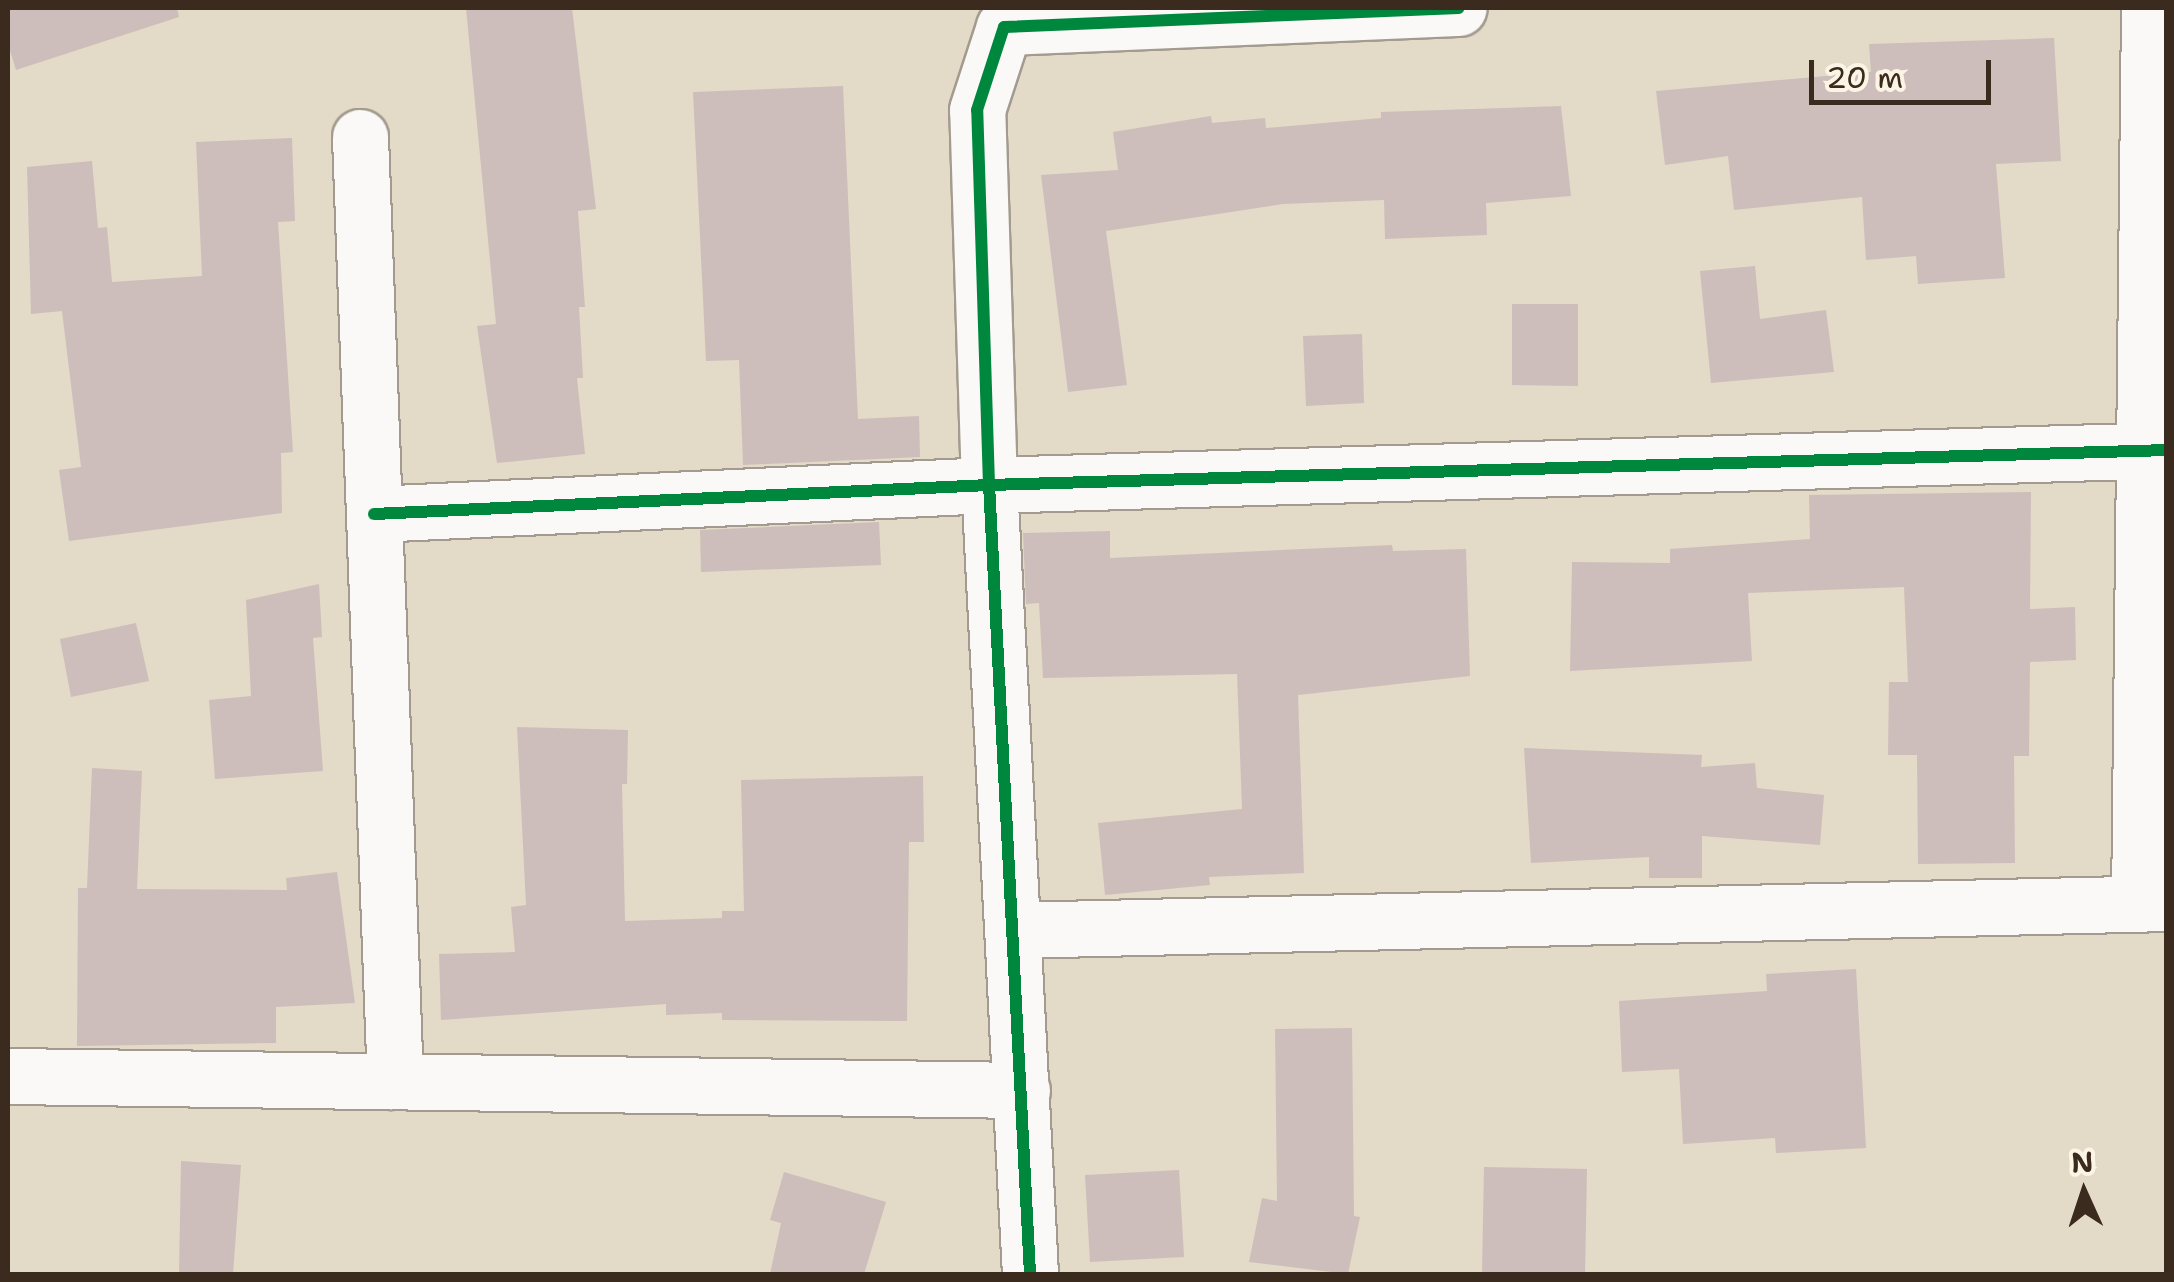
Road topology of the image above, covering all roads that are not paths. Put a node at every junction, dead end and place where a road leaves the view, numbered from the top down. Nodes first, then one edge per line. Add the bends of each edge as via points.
1 (1459, 8) edge
2 (2149, 8) edge
3 (360, 137) dead end
4 (2155, 449) edge
5 (989, 485) junction
6 (374, 514) junction
7 (2152, 904) edge
8 (1014, 930) junction
9 (8, 1076) edge
10 (395, 1081) junction
11 (1022, 1090) junction
12 (1030, 1274) edge

1 - 5 street via 1004,27 977,110
2 - 4 street
3 - 6 street
4 - 5 street
4 - 7 street
5 - 6 street
5 - 8 street
6 - 10 street
7 - 8 street
8 - 11 street
9 - 10 street
10 - 11 street
11 - 12 street

